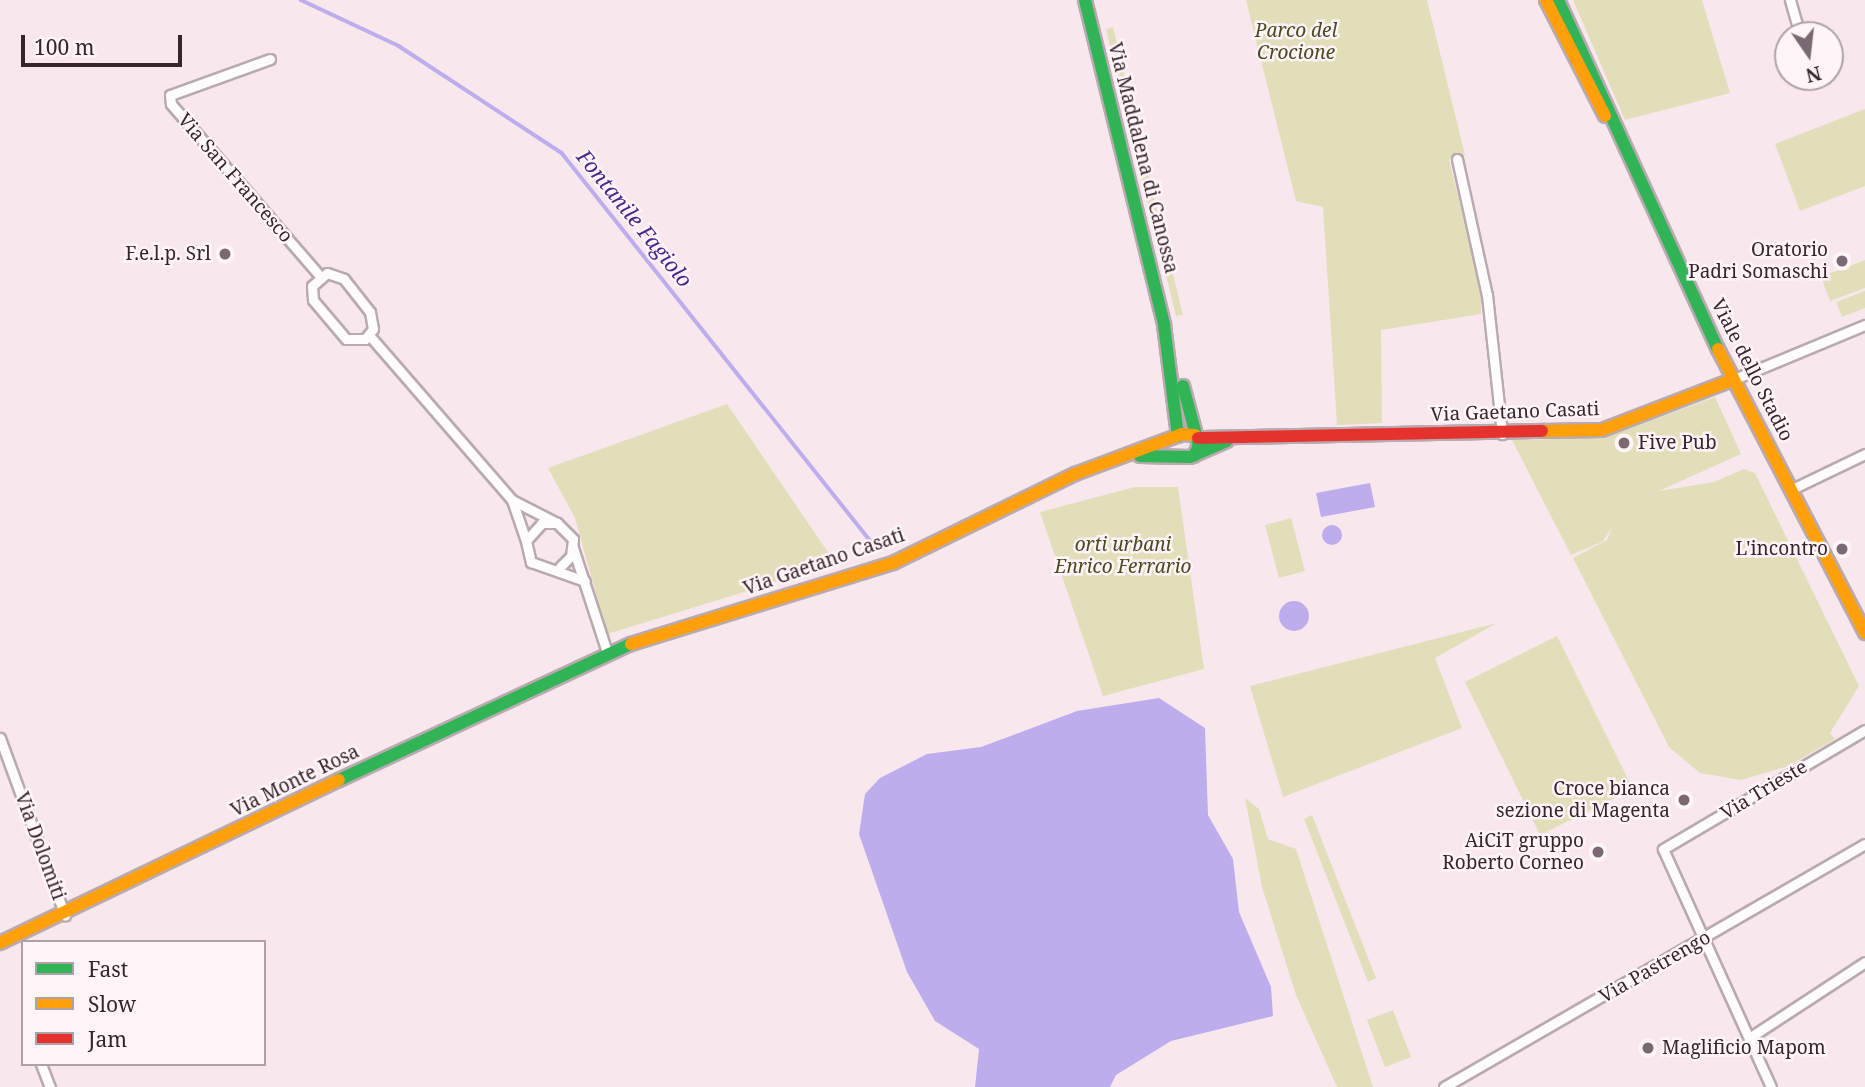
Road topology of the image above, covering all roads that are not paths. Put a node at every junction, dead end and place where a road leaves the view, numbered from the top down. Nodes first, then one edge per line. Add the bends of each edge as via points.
1 (1085, 0) edge
2 (1546, 0) edge
3 (1558, 0) edge
4 (1790, 0) edge
5 (1796, 21) edge
6 (270, 58) dead end
7 (1610, 122) junction
8 (1457, 159) dead end
9 (320, 276) junction
10 (1865, 325) edge
11 (1164, 326) junction
12 (369, 335) junction
13 (1732, 380) junction
14 (1503, 434) junction
15 (1197, 437) junction
16 (1177, 438) junction
17 (1230, 440) junction
18 (1865, 454) edge
19 (1187, 456) junction
20 (1122, 457) junction
21 (1792, 489) junction
22 (512, 500) junction
23 (557, 523) junction
24 (526, 541) junction
25 (573, 548) junction
26 (560, 568) junction
27 (585, 581) junction
28 (1865, 632) edge
29 (607, 652) junction
30 (1865, 730) edge
31 (0, 738) edge
32 (1865, 844) edge
33 (65, 916) junction
34 (1705, 939) junction
35 (0, 943) edge
36 (1865, 962) edge
37 (1749, 1038) junction
38 (42, 1066) edge
39 (50, 1087) edge
40 (1444, 1087) edge
41 (1771, 1087) edge

1 - 11 street, Via Maddalena di Canossa
2 - 7 street, Viale dello Stadio
3 - 7 street, Viale dello Stadio
4 - 5 street
6 - 9 street, Via San Francesco via 170,95 171,104
7 - 13 street, Viale dello Stadio
8 - 14 street via 1487,295
9 - 12 street, Via San Francesco via 344,279 373,317
9 - 12 street via 311,292 324,314 346,339
10 - 13 street, Via Gaetano Casati
11 - 15 street, Via Maddalena di Canossa
11 - 16 street, Via Maddalena di Canossa
12 - 22 street, Via San Francesco
13 - 14 street, Via Gaetano Casati via 1602,430
13 - 21 street, Viale dello Stadio
14 - 17 street, Via Gaetano Casati
15 - 16 street, Via Gaetano Casati
15 - 17 street, Via Gaetano Casati
15 - 19 street
16 - 19 street
16 - 20 street, Via Gaetano Casati
17 - 19 street, Via Gaetano Casati
18 - 21 street
19 - 20 street, Via Gaetano Casati
20 - 29 street, Via Gaetano Casati via 1027,495 893,564
21 - 28 street, Viale dello Stadio
22 - 23 street, Via San Francesco
22 - 24 street, Via San Francesco
23 - 24 street via 534,527
23 - 25 street via 570,534
24 - 26 street, Via San Francesco via 537,566
25 - 26 street
25 - 27 street
26 - 27 street, Via San Francesco
27 - 29 street
29 - 33 street, Via Monte Rosa
30 - 34 street, Via Trieste via 1663,849
31 - 33 street, Via Dolomiti
32 - 34 street, Via Pastrengo
33 - 35 street, Via Monte Rosa
34 - 37 street
34 - 40 street, Via Pastrengo
36 - 37 street
37 - 41 street
38 - 39 street

